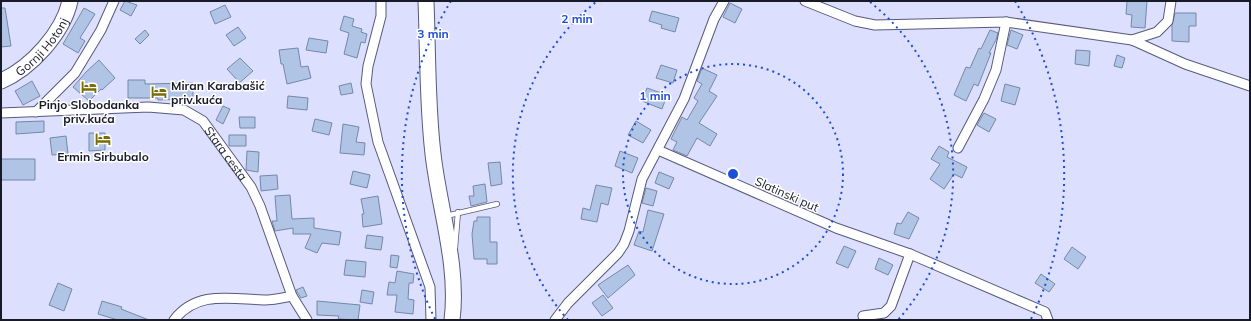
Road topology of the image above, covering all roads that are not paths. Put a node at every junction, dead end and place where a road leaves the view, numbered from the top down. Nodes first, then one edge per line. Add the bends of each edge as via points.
1 (70, 1) edge
2 (114, 1) edge
3 (381, 1) edge
4 (426, 1) edge
5 (724, 1) edge
6 (805, 1) edge
7 (1171, 1) edge
8 (1006, 22) junction
9 (1132, 40) junction
10 (1, 81) edge
11 (1250, 86) edge
12 (36, 112) junction
13 (1, 113) edge
14 (958, 148) dead end
15 (658, 150) junction
16 (497, 204) dead end
17 (458, 212) junction
18 (443, 217) junction
19 (910, 254) junction
20 (450, 258) junction
21 (292, 296) junction
22 (863, 316) dead end
23 (174, 320) edge
24 (306, 320) edge
25 (431, 320) edge
26 (452, 320) edge
27 (555, 320) edge
28 (1048, 320) edge

1 - 10 main road, Gornji Hotonj via 68,11 57,32 36,57
2 - 12 street via 101,30 75,73
3 - 25 street via 381,16 366,84 378,142 430,287
4 - 18 main road via 428,110
5 - 15 street via 714,18 684,99
6 - 8 street via 855,21 875,25
7 - 9 street via 1168,21 1157,32
8 - 9 street
8 - 14 street via 996,70
9 - 11 street via 1185,64
12 - 13 street, Stara cesta
12 - 21 street, Stara cesta via 148,107 184,110 203,121 250,187 260,206
15 - 19 street, Slatinski put via 836,228
15 - 27 street via 642,179 624,244
16 - 17 lane
17 - 18 lane
17 - 20 lane via 455,250
18 - 20 main road
19 - 22 street via 891,306 884,313
19 - 28 street, Slatinski put via 1045,312
20 - 26 main road
21 - 23 street via 273,300 210,298 188,307
21 - 24 street, Stara cesta

